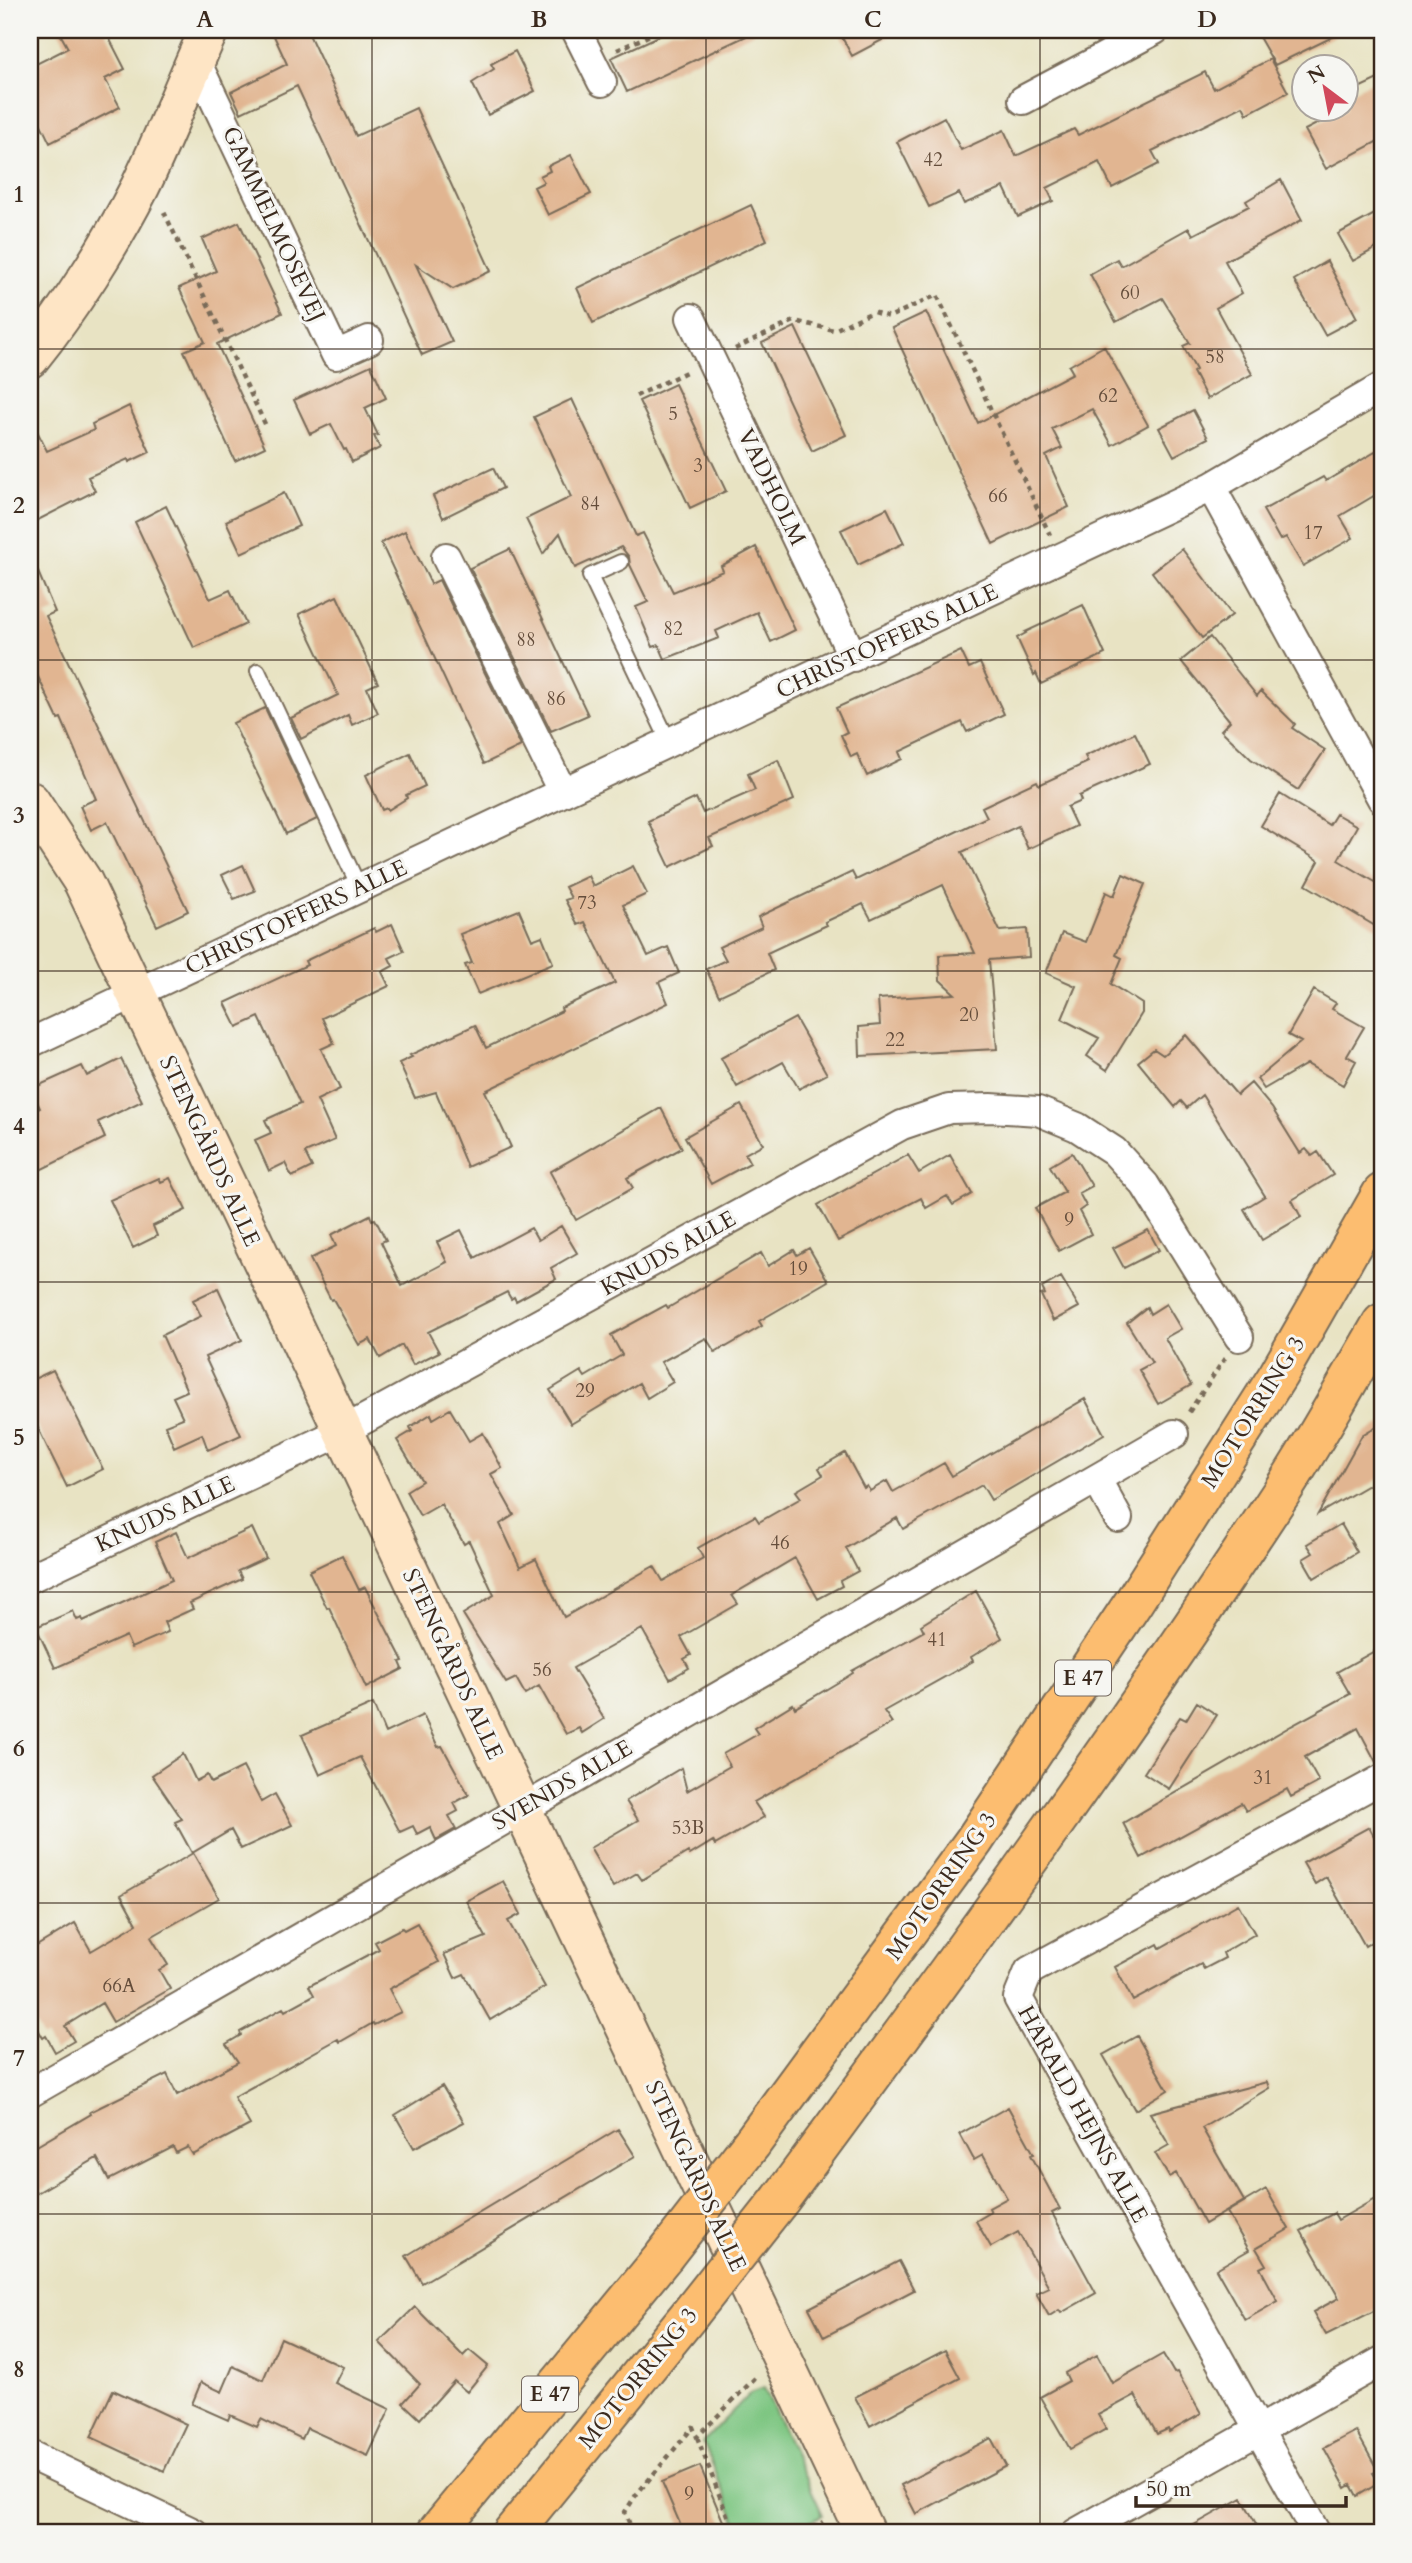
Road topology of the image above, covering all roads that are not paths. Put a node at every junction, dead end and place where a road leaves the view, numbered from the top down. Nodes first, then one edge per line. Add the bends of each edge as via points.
1 (576, 30) edge
2 (1155, 30) edge
3 (202, 45) edge
4 (597, 72) road end
5 (1023, 100) dead end
6 (691, 318) dead end
7 (369, 340) dead end
8 (30, 358) edge
9 (1382, 387) edge
10 (1210, 488) junction
11 (446, 557) dead end
12 (621, 562) dead end
13 (853, 657) junction
14 (258, 671) dead end
15 (669, 742) junction
16 (562, 791) junction
17 (1382, 799) edge
18 (30, 801) edge
19 (359, 887) junction
20 (136, 993) junction
21 (30, 1043) edge
22 (1382, 1193) edge
23 (1382, 1322) edge
24 (1239, 1337) road end
25 (343, 1431) junction
26 (1174, 1434) road end
27 (1097, 1480) junction
28 (1118, 1518) dead end
29 (30, 1578) edge
30 (1382, 1779) edge
31 (521, 1808) junction
32 (30, 2093) edge
33 (1382, 2361) edge
34 (1259, 2431) junction
35 (30, 2455) edge
36 (194, 2533) edge
37 (436, 2533) edge
38 (512, 2533) edge
39 (865, 2533) edge
40 (1076, 2533) edge
41 (1316, 2533) edge

1 - 4 street
2 - 5 street
3 - 7 street, GAMMELMOSEVEJ via 336,355
3 - 8 street, GAMMELMOSEVEJ via 121,224
6 - 13 street, VADHOLM
9 - 10 street, CHRISTOFFERS ALLE
10 - 13 street, CHRISTOFFERS ALLE
10 - 17 street
11 - 16 street
12 - 15 lane via 590,576
13 - 15 street, CHRISTOFFERS ALLE
14 - 19 lane
15 - 16 street, CHRISTOFFERS ALLE
16 - 19 street, CHRISTOFFERS ALLE
18 - 20 street, STENGÅRDS ALLE via 83,882
19 - 20 street, CHRISTOFFERS ALLE
20 - 21 street, CHRISTOFFERS ALLE
20 - 25 street, STENGÅRDS ALLE
22 - 37 highway, MOTORRING 3 / E 47, bridge via 1278,1375 974,1841 752,2143
23 - 38 highway, MOTORRING 3 / E 47, bridge via 1282,1491 1078,1790 780,2200
24 - 25 street, KNUDS ALLE via 1145,1185 1114,1151 1077,1127 1038,1111 950,1109 902,1125
25 - 29 street, KNUDS ALLE
25 - 31 street, STENGÅRDS ALLE
26 - 27 street, SVENDS ALLE
27 - 28 street
27 - 31 street, SVENDS ALLE
30 - 34 street, HARALD HEJNS ALLE via 1029,1971 1018,1998
31 - 32 street, SVENDS ALLE
31 - 39 street, STENGÅRDS ALLE
33 - 34 street
34 - 40 street
34 - 41 street, HARALD HEJNS ALLE
35 - 36 street

